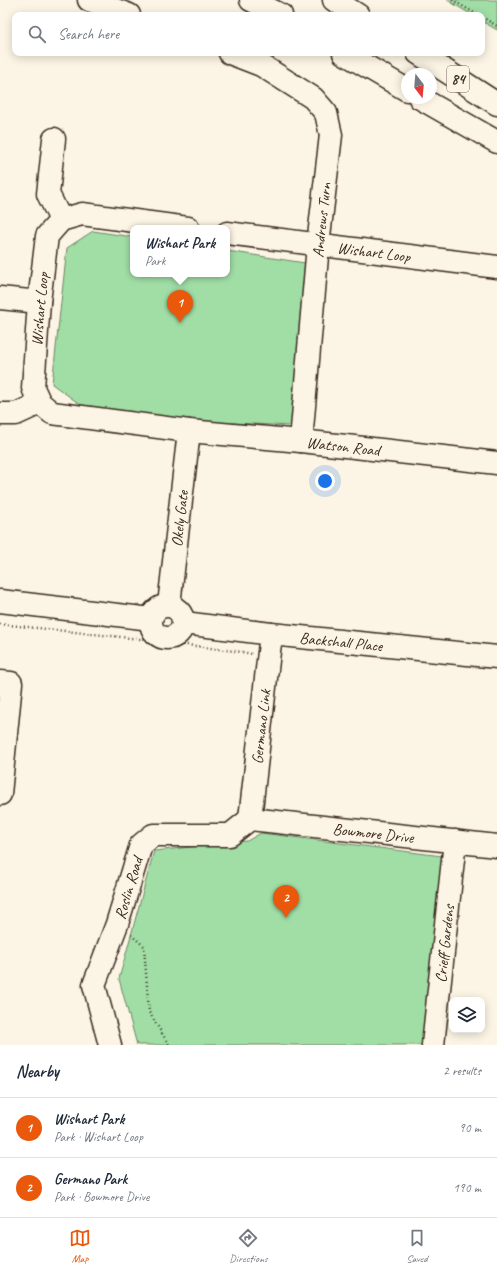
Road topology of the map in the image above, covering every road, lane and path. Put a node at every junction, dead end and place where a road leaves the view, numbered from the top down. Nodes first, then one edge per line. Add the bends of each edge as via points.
1 (89, 0) edge
2 (251, 0) edge
3 (334, 0) edge
4 (452, 0) edge
5 (121, 12) edge
6 (275, 12) edge
7 (353, 12) edge
8 (473, 12) edge
9 (485, 19) edge
10 (497, 26) edge
11 (238, 56) edge
12 (349, 56) edge
13 (423, 56) edge
14 (401, 86) edge
15 (430, 104) edge
16 (497, 104) edge
17 (54, 139) dead end
18 (497, 142) edge
19 (61, 220) junction
20 (165, 225) edge
21 (230, 233) edge
22 (318, 245) junction
23 (497, 267) edge
24 (0, 298) edge
25 (39, 302) junction
26 (40, 403) junction
27 (0, 414) edge
28 (189, 431) junction
29 (301, 441) junction
30 (497, 463) edge
31 (0, 602) edge
32 (169, 605) junction
33 (151, 619) junction
34 (184, 623) junction
35 (0, 624) edge
36 (271, 634) junction
37 (268, 655) junction
38 (497, 657) edge
39 (0, 682) edge
40 (0, 794) edge
41 (250, 819) junction
42 (455, 841) junction
43 (497, 846) edge
44 (117, 924) junction
45 (110, 1045) edge
46 (169, 1045) edge
47 (433, 1045) edge

1 - 5 street
2 - 6 street
3 - 7 street
4 - 8 path
9 - 10 path
11 - 22 street, Andrews Turn via 260,65 313,98 326,113 331,135
12 - 14 street
13 - 16 street, 84
15 - 18 street, 84
17 - 19 street via 48,194
19 - 20 street via 82,214
19 - 25 street, Wishart Loop via 47,236
21 - 22 street, Wishart Loop
22 - 23 street, Wishart Loop
22 - 29 street, Andrews Turn
24 - 25 street
25 - 26 street, Wishart Loop via 33,388
26 - 27 street via 16,414
26 - 28 street via 52,413
28 - 29 street, Watson Road
28 - 32 street, Okely Gate
29 - 30 street, Watson Road
31 - 33 street
32 - 33 street via 155,610
32 - 34 street via 180,611
33 - 34 street via 151,625 157,635 168,638 179,633
34 - 36 street, Backshall Place
35 - 37 path via 140,638
36 - 37 street, Germano Link
36 - 38 street, Backshall Place
37 - 41 street, Germano Link
39 - 40 street via 11,683
41 - 42 street, Bowmore Drive
41 - 44 street, Roslin Road via 230,835 153,835 140,845
42 - 43 street, Bowmore Drive
42 - 47 street, Crieff Gardens
44 - 45 street, Roslin Road via 94,985
44 - 46 path via 144,946 149,1012

